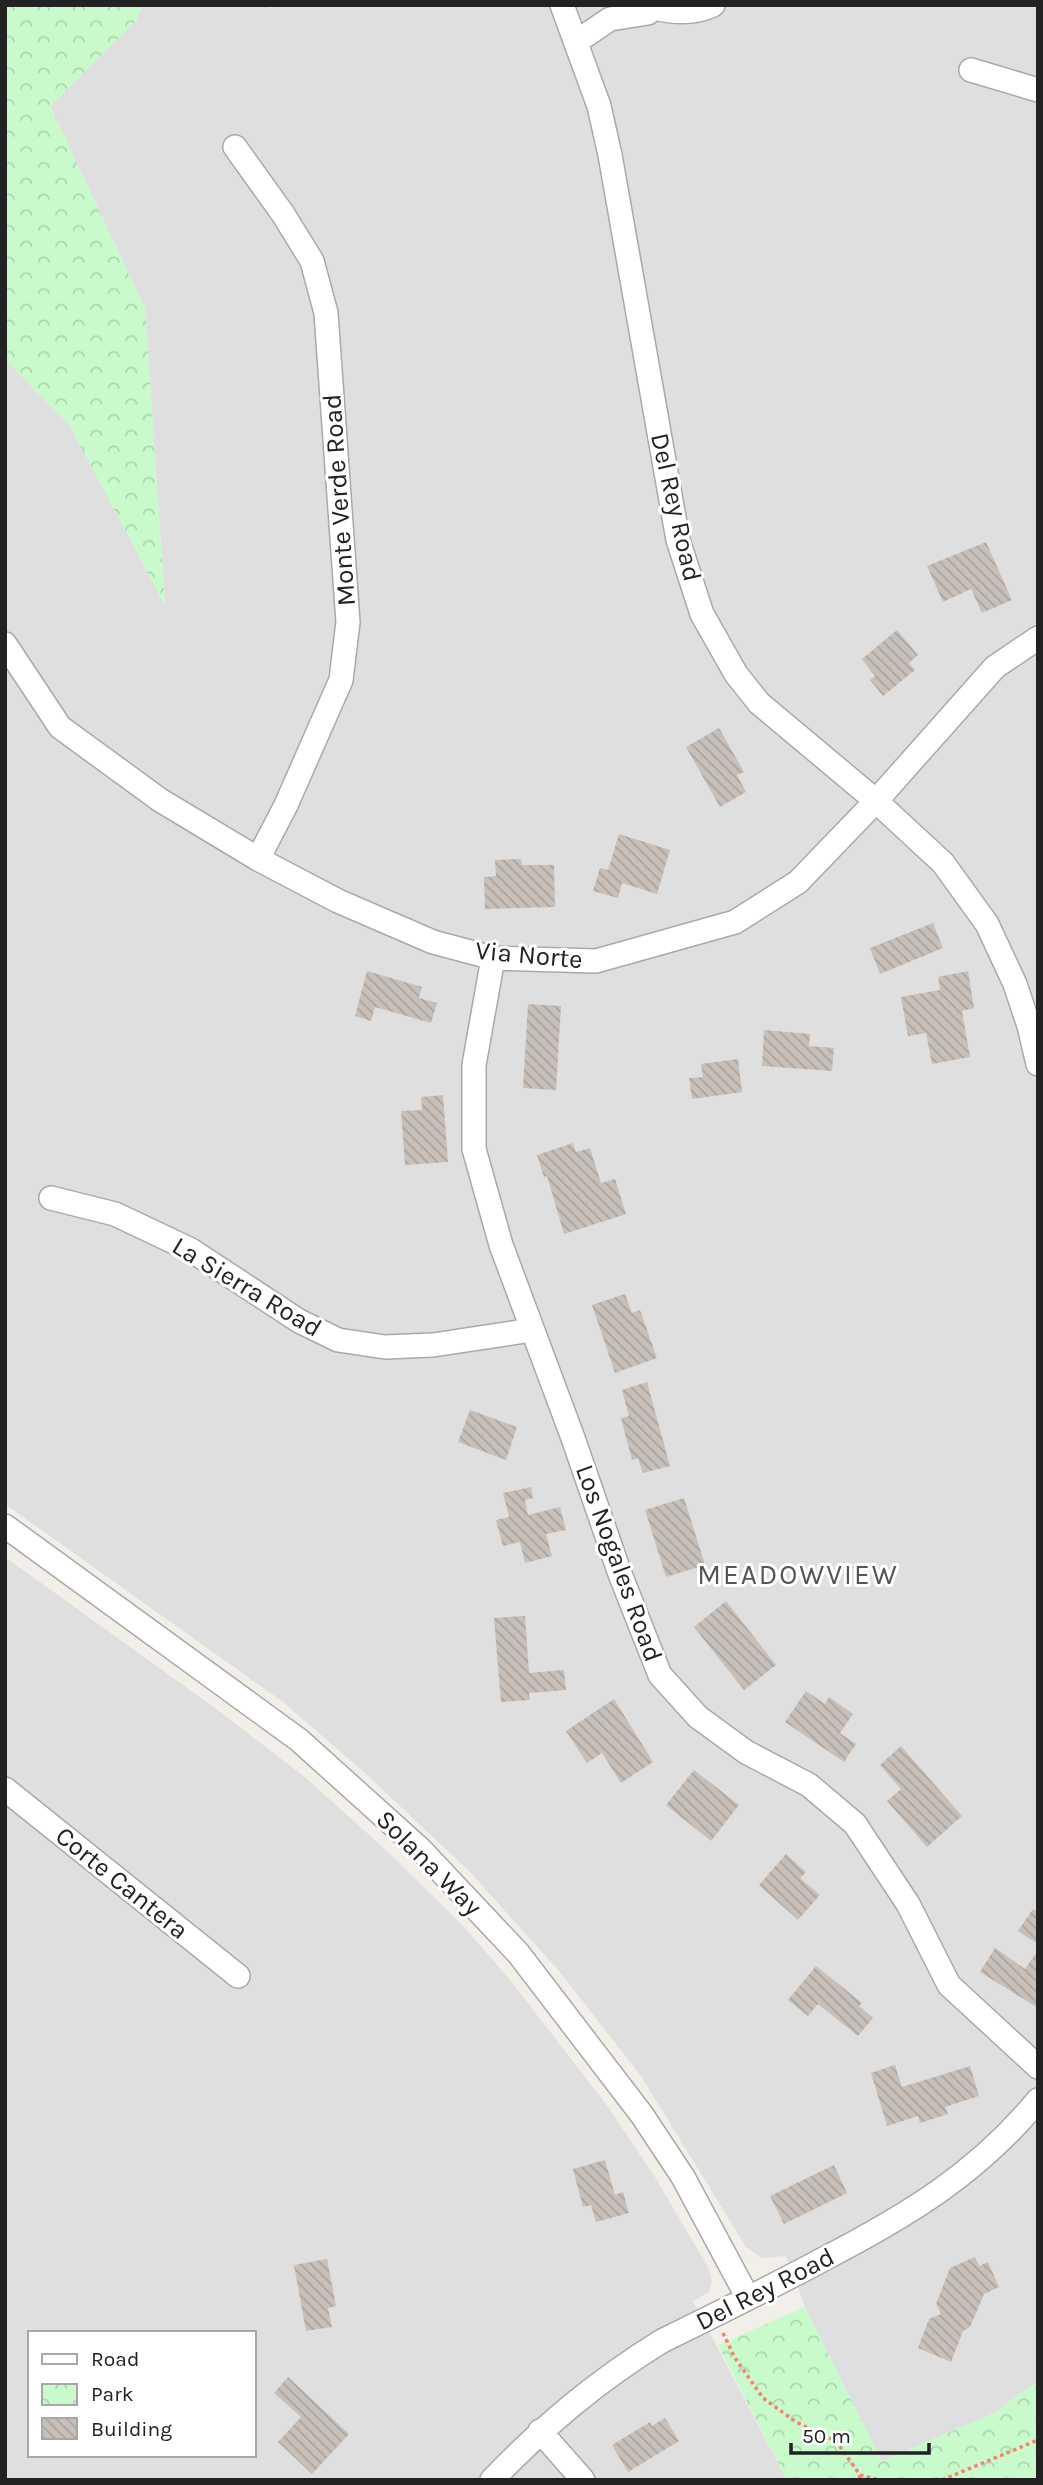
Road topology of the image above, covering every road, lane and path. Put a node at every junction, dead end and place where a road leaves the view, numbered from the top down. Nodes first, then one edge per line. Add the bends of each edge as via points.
1 (562, 5) edge
2 (713, 5) edge
3 (656, 6) edge
4 (576, 42) junction
5 (971, 70) dead end
6 (1038, 90) edge
7 (235, 147) dead end
8 (1038, 638) edge
9 (5, 644) edge
10 (876, 801) junction
11 (258, 859) junction
12 (493, 958) junction
13 (1038, 1064) edge
14 (51, 1198) dead end
15 (532, 1330) junction
16 (5, 1526) edge
17 (5, 1789) edge
18 (238, 1976) dead end
19 (1038, 2067) edge
20 (1038, 2100) edge
21 (748, 2298) junction
22 (715, 2315) junction
23 (540, 2431) junction
24 (1038, 2440) edge
25 (860, 2477) edge
26 (492, 2480) edge
27 (583, 2480) edge
28 (878, 2480) edge
29 (942, 2480) edge

1 - 4 street, Del Rey Road
2 - 3 street via 672,13
3 - 4 street via 648,13 610,19
4 - 10 street, Del Rey Road via 599,106 610,155 678,540 702,614 736,674 759,703
5 - 6 street
7 - 11 street, Monte Verde Road via 312,261 326,313 348,622 341,680
8 - 10 street, Via Norte via 996,667
9 - 11 street, Via Norte via 60,727 160,800
10 - 12 street, Via Norte via 798,882 735,922 596,961
10 - 13 street, Del Rey Road via 943,863 987,924 1015,984
11 - 12 street, Via Norte via 338,901 433,942
12 - 15 street, Los Nogales Road via 474,1065 474,1149 501,1245
14 - 15 street, La Sierra Road via 115,1214 191,1250 299,1321 338,1340 385,1347 433,1345
15 - 19 street, Los Nogales Road via 660,1675 698,1717 746,1752 809,1785 855,1824 908,1904 950,1985
16 - 21 street, Solana Way via 299,1740 420,1849 518,1953 642,2115 682,2177
17 - 18 street, Corte Cantera
20 - 21 street, Del Rey Road via 1012,2132 944,2190 891,2224
21 - 22 street, Del Rey Road
22 - 23 street, Del Rey Road via 629,2361
22 - 25 path via 735,2358 763,2398 796,2422 836,2441
23 - 26 street, Del Rey Road
23 - 27 street
24 - 29 path
25 - 28 path

